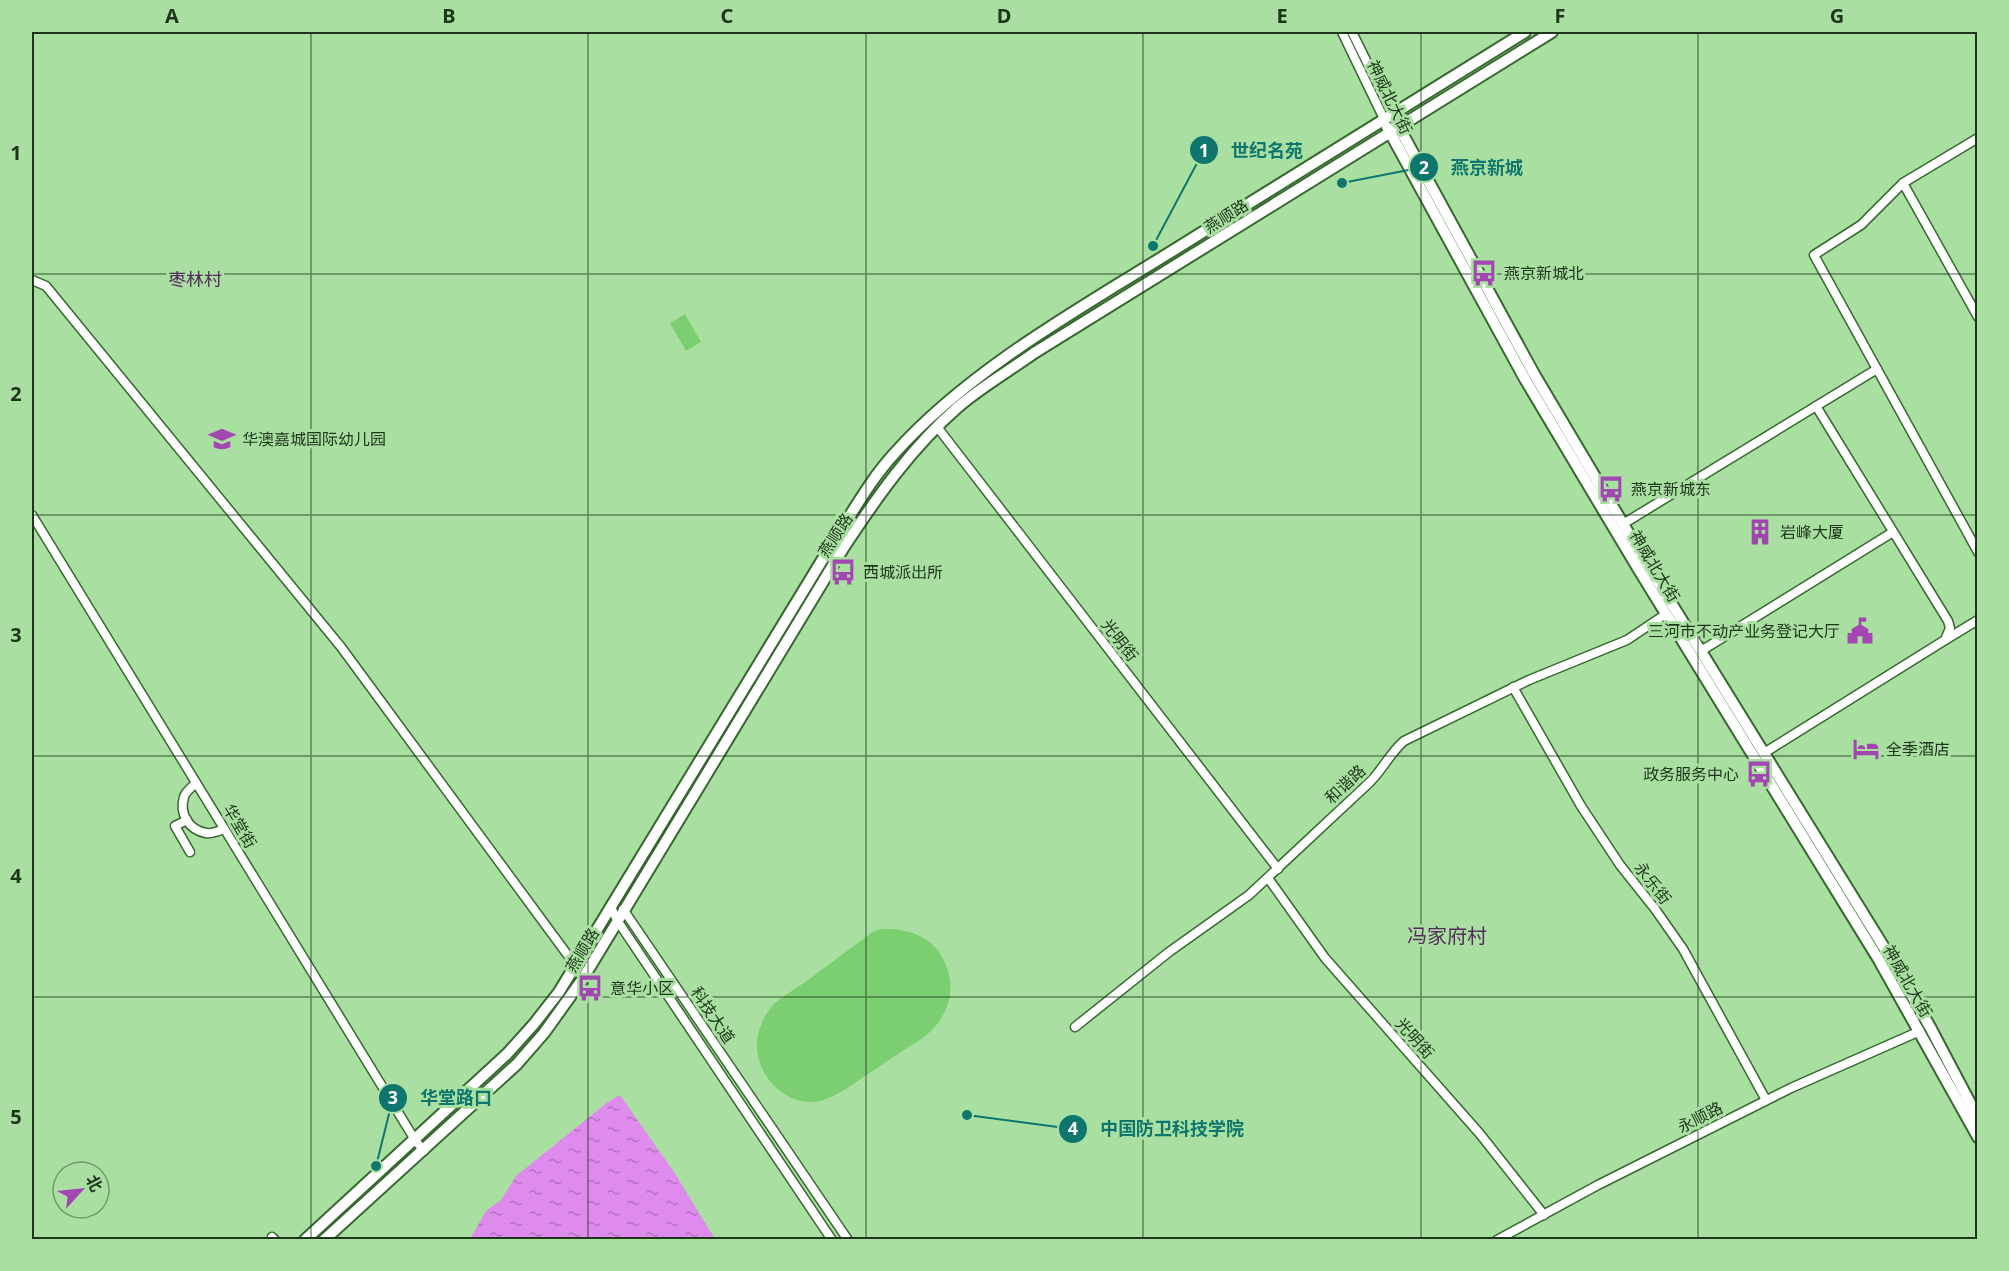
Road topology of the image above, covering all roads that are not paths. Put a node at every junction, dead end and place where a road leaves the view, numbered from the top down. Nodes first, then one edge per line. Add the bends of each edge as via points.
1 (1342, 32) edge
2 (1352, 32) edge
3 (1526, 32) edge
4 (1552, 32) edge
5 (1388, 116) junction
6 (1393, 129) junction
7 (1977, 138) edge
8 (1903, 183) junction
9 (32, 280) edge
10 (1977, 317) edge
11 (1877, 369) junction
12 (1816, 406) junction
13 (938, 428) junction
14 (32, 515) edge
15 (1623, 524) junction
16 (1893, 532) junction
17 (1977, 552) edge
18 (1666, 614) junction
19 (1977, 620) edge
20 (1945, 640) junction
21 (1701, 651) junction
22 (1513, 687) junction
23 (1764, 753) junction
24 (196, 783) junction
25 (187, 820) junction
26 (224, 829) junction
27 (190, 852) dead end
28 (1278, 869) junction
29 (1268, 878) junction
30 (611, 907) junction
31 (623, 909) junction
32 (617, 920) junction
33 (575, 965) junction
34 (1075, 1027) dead end
35 (1920, 1031) junction
36 (1766, 1100) junction
37 (1977, 1118) edge
38 (1977, 1137) edge
39 (415, 1140) junction
40 (424, 1151) junction
41 (1544, 1215) junction
42 (305, 1239) edge
43 (324, 1239) edge
44 (832, 1239) edge
45 (848, 1239) edge
46 (1497, 1239) edge

1 - 5 street, 神威北大街
2 - 5 street, 神威北大街
3 - 5 main road, 燕顺路
4 - 6 main road, 燕顺路
5 - 6 main road, 神威北大街
5 - 30 main road, 燕顺路 via 1032,339 951,398 895,453 835,539
6 - 13 main road, 燕顺路 via 1034,353 958,407
6 - 15 main road, 神威北大街
6 - 18 main road, 神威北大街 via 1526,380
7 - 8 street
8 - 10 street
8 - 11 street via 1861,225 1814,255
9 - 33 street via 45,286 341,647
11 - 12 street
11 - 17 street
12 - 15 street
12 - 16 street
13 - 28 street, 光明街
13 - 31 main road, 燕顺路 via 904,462 844,547
14 - 24 street, 华堂街
15 - 21 main road, 神威北大街
16 - 20 street via 1948,621 1950,628
16 - 21 street
18 - 22 street, 和谐路 via 1620,644
18 - 35 main road, 神威北大街
19 - 20 street
20 - 23 street
21 - 23 main road, 神威北大街
22 - 28 street, 和谐路 via 1404,741 1370,782
22 - 36 street, 永乐街 via 1581,806 1683,949
23 - 37 main road, 神威北大街 via 1888,954
24 - 25 street via 184,795 182,813
24 - 26 street, 华堂街
25 - 26 street via 191,828 208,834
25 - 27 street via 175,826
26 - 39 street, 华堂街
28 - 29 street, 和谐路
29 - 34 street, 和谐路
29 - 41 street, 光明街 via 1325,958 1480,1134
30 - 31 main road
30 - 32 street, 科技大道
30 - 33 main road, 燕顺路
31 - 32 main road, 燕顺路
31 - 45 street, 科技大道
32 - 40 main road, 燕顺路 via 582,980 544,1033 518,1064
32 - 44 street, 科技大道
33 - 39 main road, 燕顺路 via 559,992 507,1054
35 - 36 street, 永顺路
35 - 38 main road, 神威北大街
36 - 41 street, 永顺路
39 - 40 street, 华堂街
39 - 42 main road, 燕顺路
40 - 43 main road, 燕顺路
41 - 46 street, 永顺路

